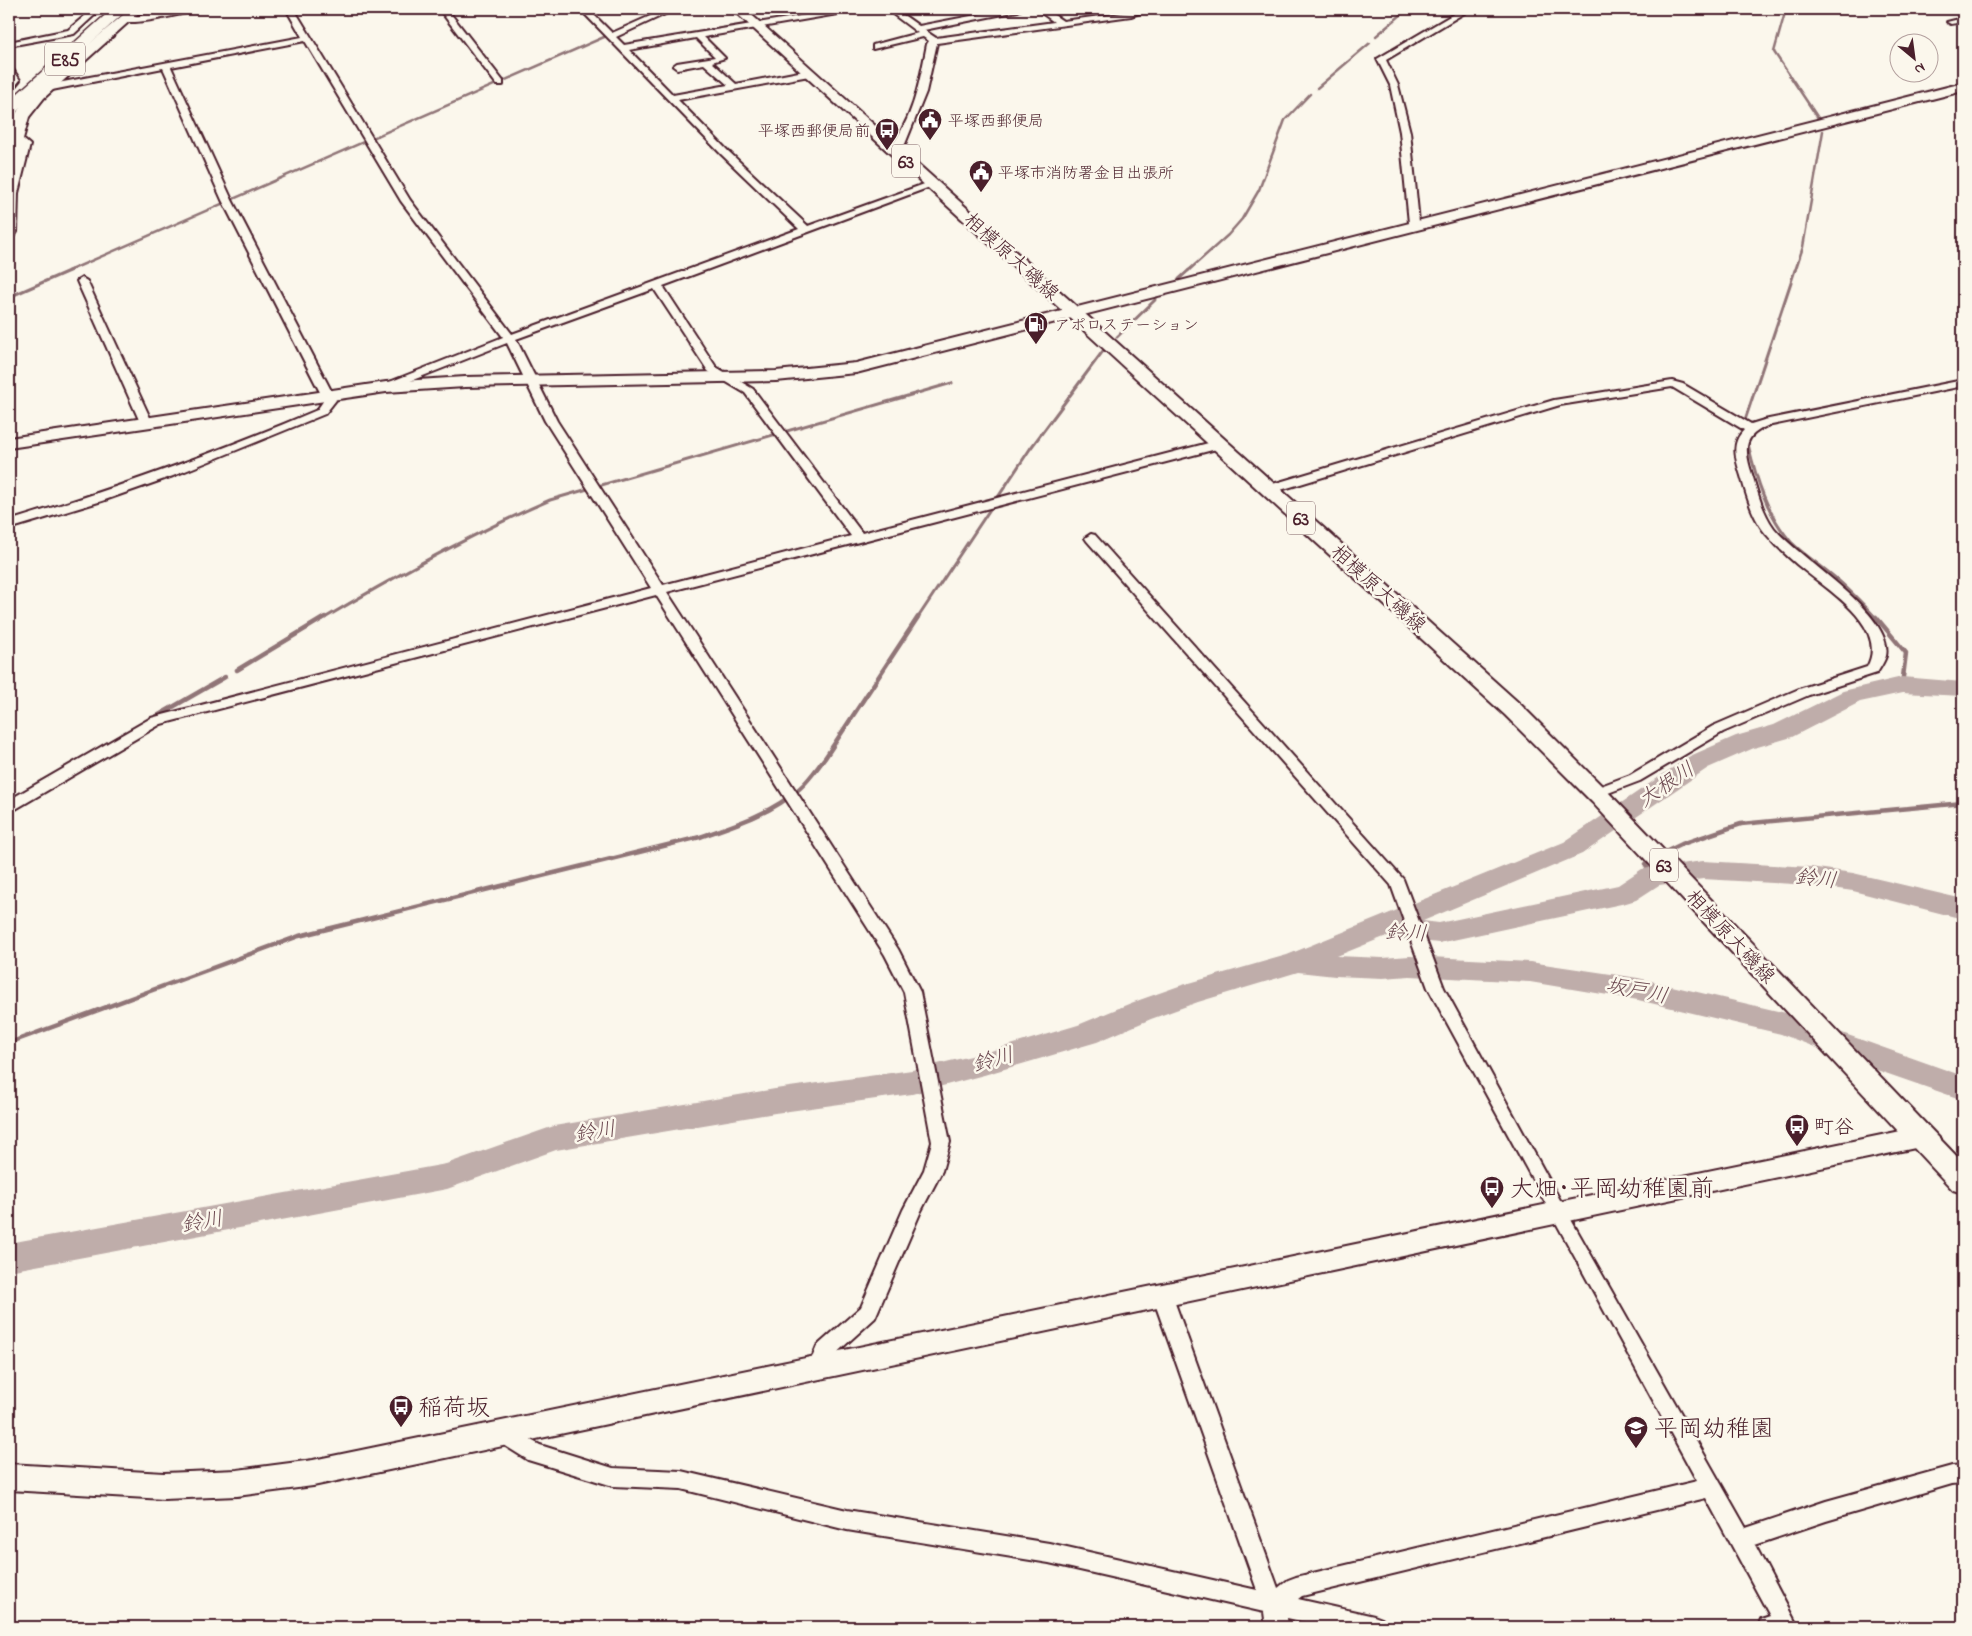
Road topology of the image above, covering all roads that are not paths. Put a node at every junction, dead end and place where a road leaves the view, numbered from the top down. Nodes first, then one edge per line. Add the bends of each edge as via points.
1 (97, 9) edge
2 (112, 9) edge
3 (137, 9) edge
4 (195, 9) edge
5 (290, 9) edge
6 (584, 9) edge
7 (672, 9) edge
8 (738, 9) edge
9 (855, 9) edge
10 (890, 9) edge
11 (1018, 9) edge
12 (1040, 9) edge
13 (1146, 9) edge
14 (1466, 9) edge
15 (447, 10) edge
16 (123, 14) edge
17 (648, 14) edge
18 (1963, 20) edge
19 (1951, 22) dead end
20 (1062, 24) junction
21 (756, 25) junction
22 (917, 29) junction
23 (609, 34) junction
24 (925, 34) junction
25 (697, 35) junction
26 (308, 38) junction
27 (934, 41) junction
28 (9, 44) edge
29 (876, 46) dead end
30 (624, 48) junction
31 (706, 61) junction
32 (166, 66) junction
33 (677, 66) dead end
34 (9, 70) edge
35 (809, 73) junction
36 (499, 83) dead end
37 (735, 87) junction
38 (1963, 87) edge
39 (9, 88) edge
40 (40, 97) junction
41 (673, 98) junction
42 (9, 99) edge
43 (9, 109) edge
44 (9, 120) edge
45 (893, 149) junction
46 (14, 151) edge
47 (933, 184) junction
48 (1418, 226) junction
49 (806, 230) junction
50 (9, 232) edge
51 (82, 281) dead end
52 (656, 284) junction
53 (1075, 312) junction
54 (510, 338) junction
55 (728, 377) junction
56 (532, 381) junction
57 (1963, 383) edge
58 (386, 387) junction
59 (328, 394) junction
60 (146, 422) junction
61 (1750, 428) junction
62 (9, 443) edge
63 (1220, 444) junction
64 (1270, 489) junction
65 (9, 525) edge
66 (858, 537) junction
67 (1091, 538) dead end
68 (659, 590) junction
69 (1598, 795) junction
70 (9, 806) edge
71 (1920, 1137) junction
72 (1963, 1182) edge
73 (1559, 1214) junction
74 (1162, 1295) junction
75 (818, 1368) junction
76 (504, 1434) junction
77 (1963, 1474) edge
78 (9, 1477) edge
79 (1712, 1487) junction
80 (1741, 1540) junction
81 (1274, 1606) junction
82 (1780, 1625) edge
83 (1277, 1627) edge
84 (1374, 1627) edge

1 - 28 street via 70,32
2 - 42 highway, E85
3 - 16 main road
4 - 16 street via 137,19
5 - 26 street
6 - 23 street
7 - 17 street
8 - 21 main road, 相模原大磯線 / 63
9 - 21 street
10 - 22 street
11 - 22 street
12 - 20 street
13 - 20 street
14 - 48 street via 1381,59 1394,85 1405,132 1414,223
15 - 36 street
16 - 40 main road
16 - 43 highway, E85
17 - 23 street
18 - 19 street
20 - 27 street
21 - 25 street
21 - 35 main road, 相模原大磯線 / 63
22 - 24 street
23 - 30 street
24 - 27 street
24 - 29 street
25 - 30 street
25 - 31 street via 721,58
26 - 32 street
26 - 54 street via 406,201
27 - 45 street via 922,92 900,144
30 - 41 street
31 - 33 street
31 - 37 street
32 - 40 street
32 - 59 street via 227,200
34 - 39 street via 16,80
35 - 37 street
35 - 45 main road, 相模原大磯線 / 63
37 - 41 street
38 - 48 street
40 - 44 highway
40 - 46 main road
41 - 49 street
45 - 47 main road, 相模原大磯線 / 63
46 - 50 main road
47 - 49 street
47 - 53 main road, 相模原大磯線 / 63
48 - 53 street
49 - 52 street
51 - 60 street
52 - 54 street
52 - 55 street via 712,369
53 - 55 street via 856,368
53 - 63 main road, 相模原大磯線 / 63
54 - 56 street
54 - 58 street
55 - 56 street
55 - 66 street via 749,391
56 - 58 street
56 - 68 street via 551,421
57 - 61 street
58 - 59 street
59 - 60 street
59 - 65 street via 330,400 321,412 314,415 169,473
60 - 62 street
61 - 64 street via 1672,384 1558,402
61 - 69 street via 1740,443 1743,464 1759,513 1787,548 1868,621 1875,634 1879,656 1872,670 1796,695 1718,729 1636,778
63 - 64 main road, 相模原大磯線 / 63
63 - 66 street
64 - 69 main road, 相模原大磯線 / 63 via 1513,710
66 - 68 street
67 - 73 street via 1398,883 1440,992
68 - 70 street via 156,721
68 - 75 street via 892,954 912,992 941,1142 933,1171 912,1210 868,1312 824,1352
69 - 71 main road, 相模原大磯線 / 63
71 - 72 main road, 相模原大磯線 / 63
71 - 73 street
73 - 74 street
73 - 79 street
74 - 75 street
74 - 81 street
75 - 76 street
76 - 78 street via 313,1473 237,1484 164,1486
76 - 81 street via 535,1453 613,1477 681,1480 847,1520 1049,1553
77 - 80 street via 1826,1511
79 - 80 street
79 - 81 street via 1296,1587
80 - 82 street
81 - 83 street
81 - 84 street

